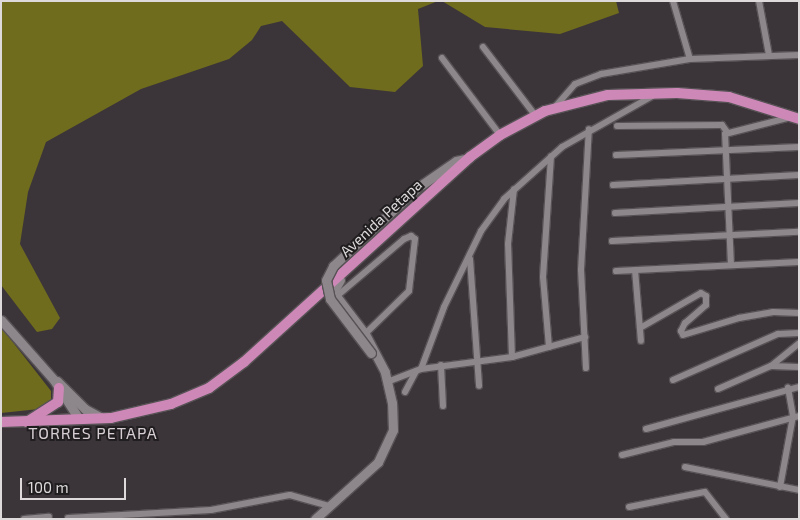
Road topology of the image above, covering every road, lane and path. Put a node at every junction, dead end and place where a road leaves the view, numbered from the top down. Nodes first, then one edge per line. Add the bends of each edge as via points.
1 (673, 1) edge
2 (759, 1) edge
3 (483, 47) dead end
4 (770, 55) junction
5 (799, 55) edge
6 (442, 58) dead end
7 (690, 59) junction
8 (657, 92) junction
9 (555, 107) junction
10 (535, 115) junction
11 (795, 118) edge
12 (617, 126) dead end
13 (589, 129) junction
14 (727, 132) junction
15 (500, 135) junction
16 (799, 147) edge
17 (724, 149) junction
18 (616, 155) dead end
19 (551, 156) junction
20 (470, 158) junction
21 (799, 175) edge
22 (726, 178) junction
23 (613, 185) dead end
24 (514, 189) junction
25 (799, 203) edge
26 (728, 207) junction
27 (615, 213) dead end
28 (799, 232) edge
29 (729, 235) junction
30 (612, 241) dead end
31 (470, 258) junction
32 (799, 262) edge
33 (731, 266) junction
34 (635, 270) junction
35 (616, 271) dead end
36 (342, 274) junction
37 (337, 296) junction
38 (799, 313) edge
39 (1, 320) edge
40 (640, 328) junction
41 (799, 333) edge
42 (365, 334) junction
43 (585, 337) junction
44 (641, 340) dead end
45 (799, 343) edge
46 (549, 347) junction
47 (512, 357) junction
48 (476, 360) junction
49 (441, 365) junction
50 (770, 366) junction
51 (799, 367) edge
52 (586, 368) dead end
53 (418, 370) junction
54 (385, 372) junction
55 (673, 380) dead end
56 (387, 382) junction
57 (57, 384) junction
58 (479, 386) dead end
59 (788, 387) junction
60 (799, 387) edge
61 (718, 388) dead end
62 (405, 392) dead end
63 (443, 406) dead end
64 (796, 416) edge
65 (104, 418) junction
66 (78, 419) junction
67 (1, 422) edge
68 (26, 422) junction
69 (646, 429) dead end
70 (622, 455) dead end
71 (685, 466) dead end
72 (780, 487) junction
73 (799, 490) edge
74 (329, 506) junction
75 (629, 507) dead end
76 (159, 516) edge
77 (49, 517) dead end
78 (29, 518) edge
79 (68, 518) edge
80 (96, 518) edge
81 (24, 519) edge
82 (316, 519) edge
83 (726, 519) edge

1 - 7 street
2 - 4 street
3 - 10 street
4 - 5 street
4 - 7 street
6 - 15 street
7 - 9 street via 586,79 566,92
8 - 9 main road, Avenida Petapa via 598,97
8 - 11 main road, Avenida Petapa via 729,97
8 - 13 street
9 - 10 main road, Avenida Petapa
10 - 15 main road, Avenida Petapa
11 - 14 street
12 - 14 street via 722,125
13 - 19 street
13 - 43 street via 582,227
14 - 17 street
15 - 20 main road, Avenida Petapa
16 - 17 street
17 - 18 street
17 - 22 street
19 - 24 street
19 - 46 street via 543,277
20 - 36 main road, Avenida Petapa
20 - 54 main road, bridge via 456,161 417,188 327,276 326,288 330,299
21 - 22 street
22 - 23 street
22 - 26 street
24 - 31 street via 481,231
24 - 47 street via 508,244
25 - 26 street
26 - 27 street
26 - 29 street
28 - 29 street
29 - 30 street
29 - 33 street
31 - 48 street
31 - 53 street via 444,307
32 - 33 street
33 - 34 street
34 - 35 street
34 - 40 street
36 - 37 main road via 333,289
36 - 65 main road, Avenida Petapa via 217,383 171,404
37 - 42 main road
37 - 42 street via 404,239 411,236 415,239 410,291
38 - 40 street via 774,312 740,318 683,335 681,331 686,323 706,305 706,296 701,293
39 - 57 main road
40 - 44 street
41 - 55 street via 778,334
42 - 54 main road
43 - 46 street
43 - 52 street
45 - 50 street
46 - 47 street
47 - 48 street
48 - 49 street
48 - 58 street
49 - 53 street
49 - 63 street
50 - 51 street
50 - 61 street
53 - 56 street
53 - 62 street
54 - 56 main road
56 - 74 main road via 393,422 385,451
57 - 65 main road via 88,411
57 - 66 main road
57 - 68 main road via 58,402
59 - 60 street
59 - 64 street
59 - 69 street
64 - 70 street via 703,442 674,442
64 - 72 street
65 - 66 main road, Avenida Petapa
66 - 68 main road, Avenida Petapa
67 - 68 main road, Avenida Petapa
71 - 72 street
72 - 73 street
74 - 76 street via 290,494 226,508
74 - 82 main road
75 - 83 street via 705,492
76 - 80 street
77 - 78 street
78 - 81 street
79 - 80 street

